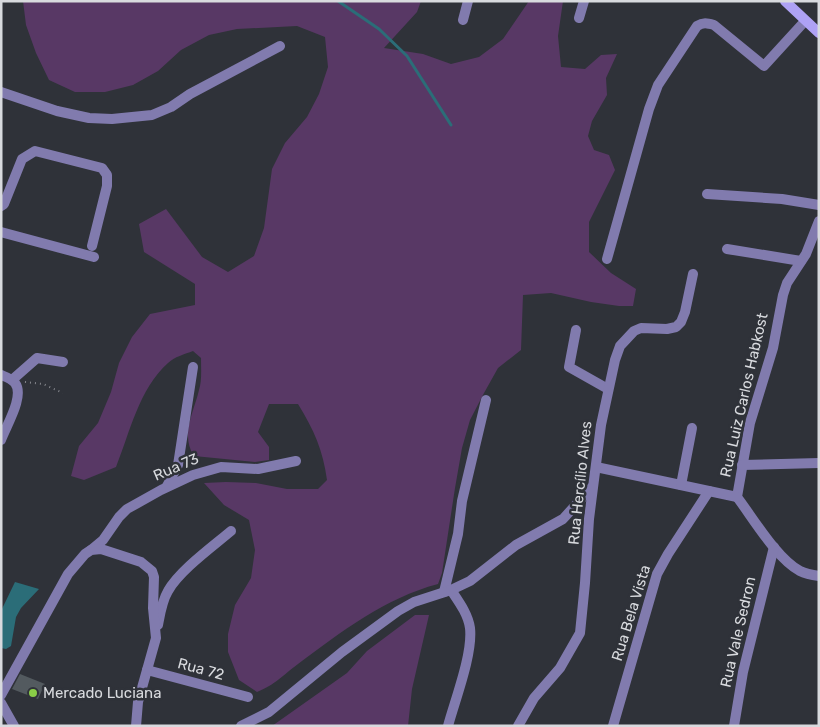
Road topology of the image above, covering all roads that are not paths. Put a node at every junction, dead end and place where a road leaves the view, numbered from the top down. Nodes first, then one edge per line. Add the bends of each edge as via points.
1 (468, 1) edge
2 (584, 1) edge
3 (785, 1) edge
4 (579, 18) dead end
5 (463, 20) dead end
6 (805, 21) junction
7 (819, 33) edge
8 (280, 46) dead end
9 (1, 92) edge
10 (707, 194) dead end
11 (819, 205) edge
12 (1, 206) edge
13 (819, 221) edge
14 (1, 232) edge
15 (92, 246) dead end
16 (727, 249) dead end
17 (94, 257) dead end
18 (608, 259) dead end
19 (801, 261) junction
20 (693, 274) dead end
21 (576, 330) dead end
22 (63, 362) dead end
23 (193, 367) dead end
24 (1, 375) edge
25 (13, 381) junction
26 (608, 389) junction
27 (486, 400) dead end
28 (692, 428) dead end
29 (1, 440) edge
30 (296, 461) dead end
31 (819, 463) edge
32 (742, 465) junction
33 (596, 467) junction
34 (681, 485) junction
35 (167, 486) junction
36 (592, 487) junction
37 (709, 491) junction
38 (737, 497) junction
39 (231, 531) dead end
40 (774, 546) junction
41 (92, 550) junction
42 (819, 576) edge
43 (448, 591) junction
44 (156, 631) junction
45 (147, 670) junction
46 (1, 695) edge
47 (248, 697) dead end
48 (1, 703) edge
49 (14, 726) edge
50 (136, 726) edge
51 (242, 726) edge
52 (448, 726) edge
53 (518, 726) edge
54 (613, 726) edge
55 (734, 726) edge

1 - 5 street
2 - 4 street
3 - 6 main road
6 - 7 main road
6 - 18 street via 764,66 714,25 697,26 658,85
8 - 9 street via 152,115 88,118
10 - 11 street
12 - 15 street via 22,159 35,151 102,168 107,176 107,186
13 - 19 street, Rua Luiz Carlos Habkost
14 - 17 street
16 - 19 street
19 - 32 street, Rua Luiz Carlos Habkost via 783,294 773,348 750,423
20 - 26 street, Rua Hercílio Alves via 681,322 667,329 641,328 626,338 620,346
21 - 26 street via 569,367
22 - 25 street via 36,358
23 - 35 street via 178,465
24 - 25 street
25 - 29 street via 18,388 18,399
26 - 33 street, Rua Hercílio Alves
27 - 43 street via 462,500
28 - 34 street
30 - 35 street, Rua 73 via 258,469 215,468
31 - 32 street
32 - 38 street, Rua Luiz Carlos Habkost
33 - 34 street
33 - 36 street, Rua Hercílio Alves
34 - 37 street
35 - 41 street, Rua 73 via 127,509
36 - 43 street via 563,519 520,542 470,581
36 - 53 street, Rua Hercílio Alves via 580,633 560,668 534,698
37 - 38 street
37 - 54 street, Rua Bela Vista via 657,574
38 - 40 street, Rua Luiz Carlos Habkost
39 - 44 street via 191,565 168,590
40 - 42 street, Rua Luiz Carlos Habkost via 793,566
40 - 55 street, Rua Vale Sedron
41 - 44 street via 100,549 141,562 152,571
41 - 46 street, Rua 73 via 68,574
43 - 51 street via 398,611 269,712
43 - 52 street via 466,615 470,634
44 - 45 street
45 - 47 street, Rua 72
45 - 50 street via 138,702
48 - 49 street

